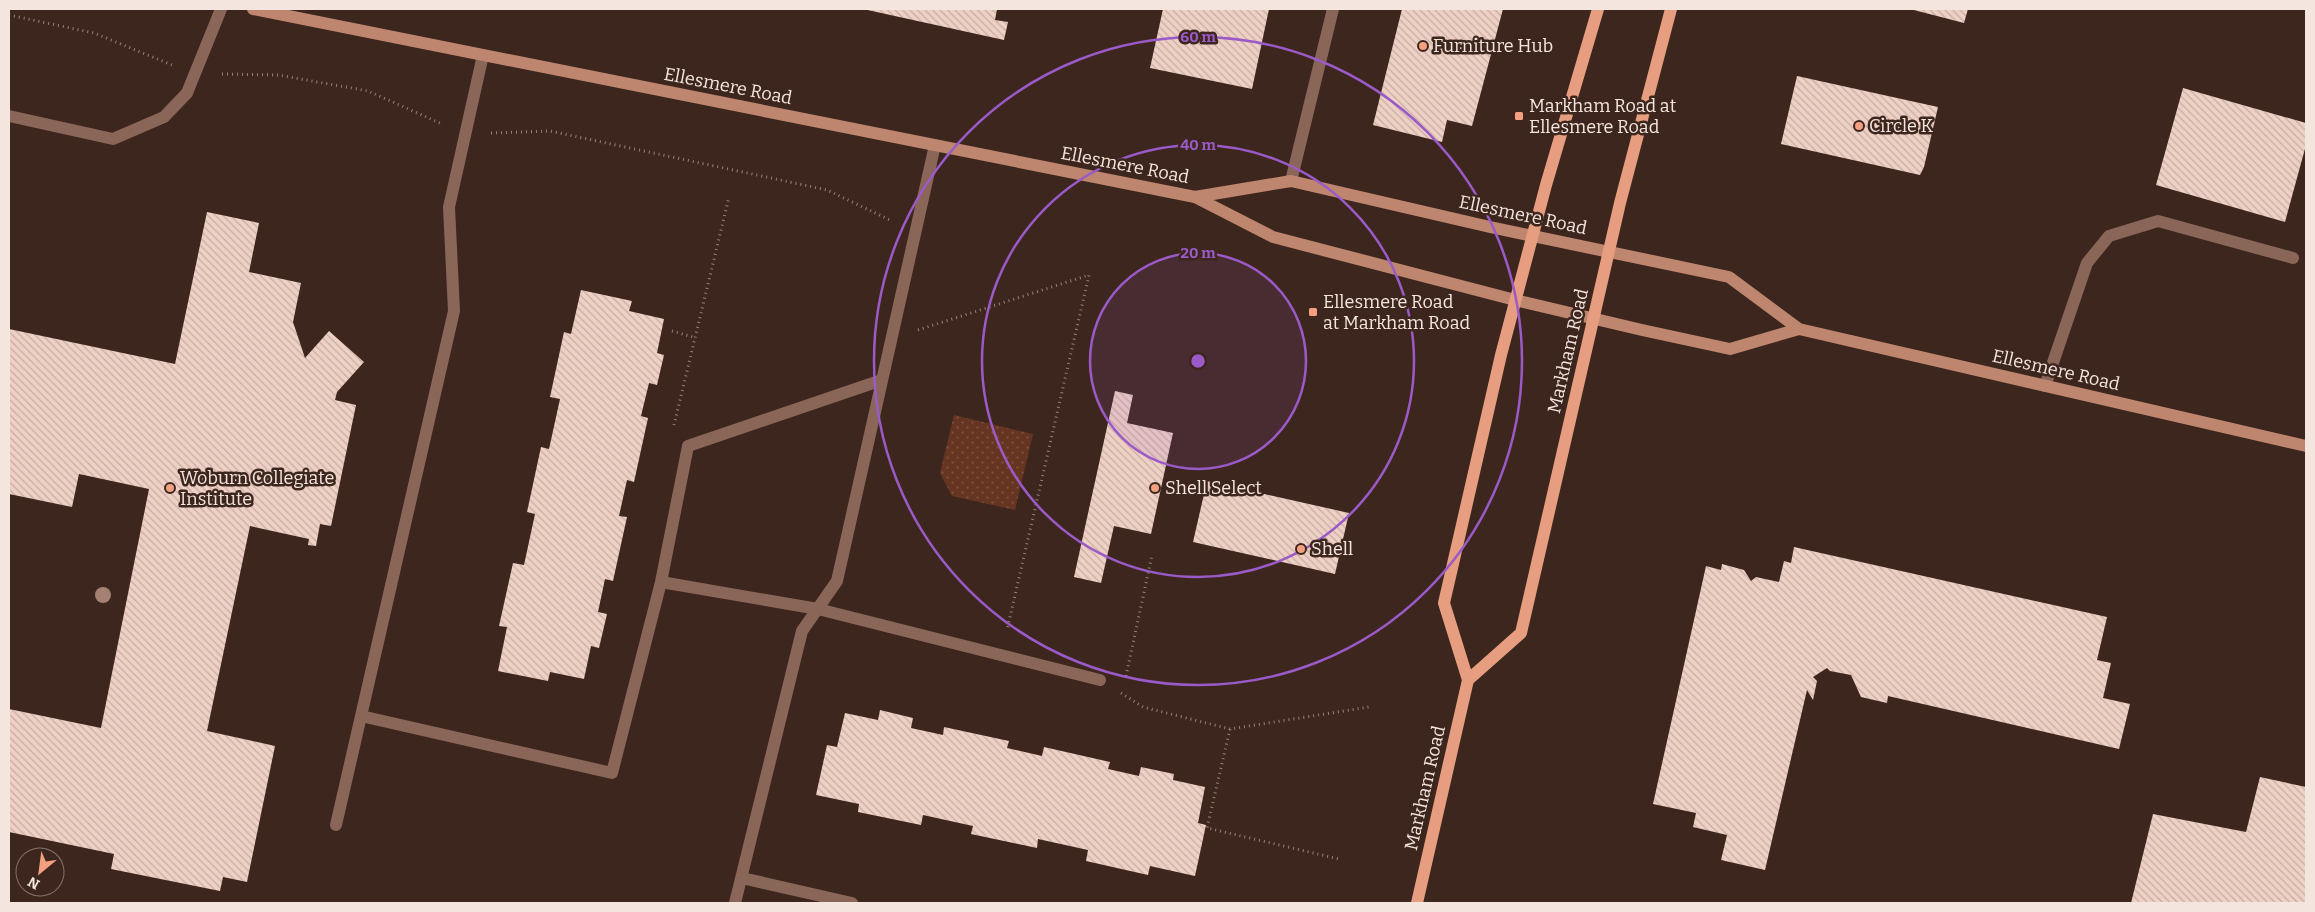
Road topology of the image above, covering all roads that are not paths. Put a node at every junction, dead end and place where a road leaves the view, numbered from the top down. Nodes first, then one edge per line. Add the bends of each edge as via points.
1 (221, 9) edge
2 (253, 9) edge
3 (1333, 9) edge
4 (1598, 9) edge
5 (1671, 9) edge
6 (483, 55) junction
7 (9, 116) edge
8 (935, 145) junction
9 (1291, 181) junction
10 (1195, 197) junction
11 (1532, 235) junction
12 (1609, 252) junction
13 (2293, 258) dead end
14 (1515, 300) junction
15 (1593, 319) junction
16 (1799, 328) junction
17 (882, 380) junction
18 (2045, 386) junction
19 (2306, 446) edge
20 (661, 582) junction
21 (818, 609) junction
22 (1100, 680) road end
23 (1468, 680) junction
24 (361, 716) junction
25 (336, 825) dead end
26 (742, 878) junction
27 (735, 903) edge
28 (852, 903) edge
29 (1417, 903) edge

1 - 7 lane via 186,93 164,117 113,139
2 - 6 main road, Ellesmere Road
3 - 9 lane
4 - 11 main road
5 - 12 main road, Markham Road
6 - 8 main road, Ellesmere Road
6 - 24 lane via 449,207 454,311
8 - 10 main road, Ellesmere Road
8 - 17 lane
9 - 10 main road, Ellesmere Road
9 - 11 main road, Ellesmere Road
10 - 14 main road, Ellesmere Road via 1273,236
11 - 12 main road, Ellesmere Road
11 - 14 main road
12 - 15 main road, Markham Road
12 - 16 main road, Ellesmere Road via 1729,277
13 - 18 lane via 2158,222 2110,236 2086,264
14 - 15 main road, Ellesmere Road
14 - 23 main road via 1444,603
15 - 16 main road, Ellesmere Road via 1730,349
15 - 23 main road, Markham Road via 1521,633
16 - 18 main road, Ellesmere Road
17 - 20 lane via 688,446
17 - 21 lane via 837,581
18 - 19 main road, Ellesmere Road
20 - 21 lane
20 - 24 lane via 612,773
21 - 22 lane
21 - 26 lane via 802,631
23 - 29 main road, Markham Road
24 - 25 lane
26 - 27 lane
26 - 28 lane

